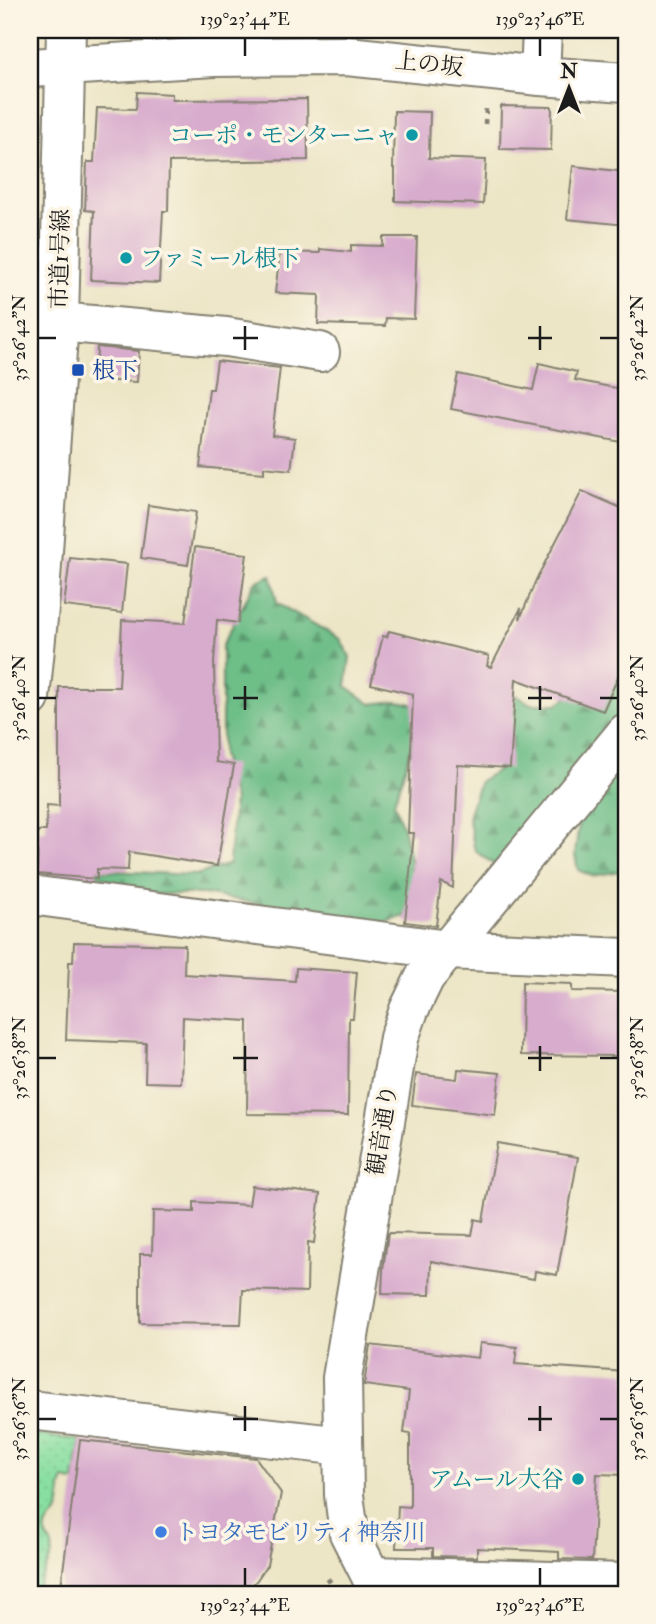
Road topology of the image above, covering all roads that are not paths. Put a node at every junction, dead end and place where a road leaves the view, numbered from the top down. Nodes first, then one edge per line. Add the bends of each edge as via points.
1 (542, 30) edge
2 (53, 54) edge
3 (540, 76) junction
4 (626, 82) edge
5 (60, 322) junction
6 (320, 352) dead end
7 (30, 698) edge
8 (626, 733) edge
9 (30, 895) edge
10 (448, 950) junction
11 (626, 957) edge
12 (30, 1410) edge
13 (343, 1446) junction
14 (626, 1583) edge
15 (376, 1585) edge

1 - 3 street
2 - 3 street, 上の坂 via 347,56
2 - 5 street, 市道1号線
3 - 4 street, 上の坂
5 - 6 street via 212,335
5 - 7 street, 市道1号線
8 - 10 street, 観音通り
9 - 10 street
10 - 11 street
10 - 13 street, 観音通り via 425,976 398,1038 342,1378
12 - 13 street
13 - 15 street, 観音通り via 349,1533
14 - 15 street

